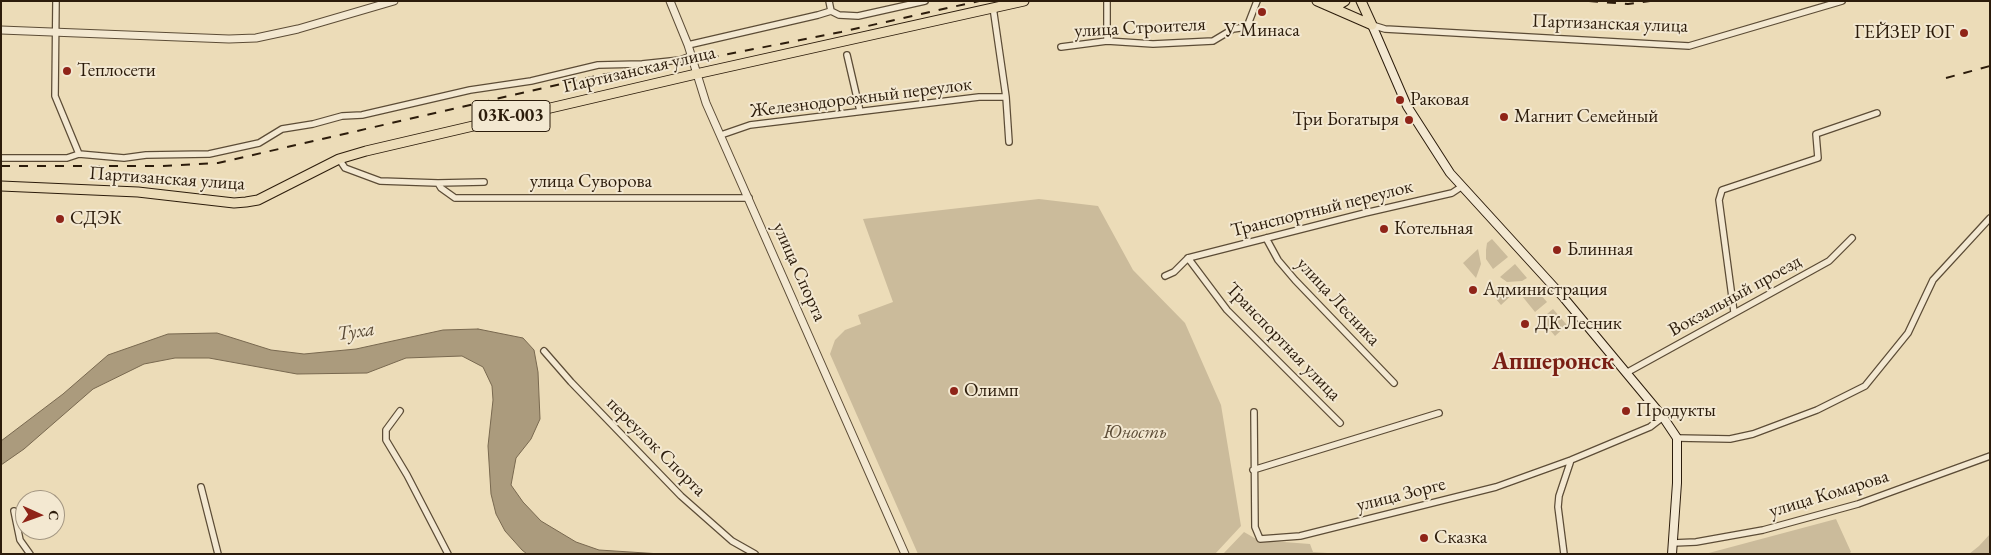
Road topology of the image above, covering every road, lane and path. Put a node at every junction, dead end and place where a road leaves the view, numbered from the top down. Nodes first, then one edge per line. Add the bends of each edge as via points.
1 (56, 1) edge
2 (394, 1) edge
3 (670, 1) edge
4 (829, 1) edge
5 (925, 1) edge
6 (1024, 1) edge
7 (1107, 1) edge
8 (1257, 1) edge
9 (1345, 1) edge
10 (1361, 1) edge
11 (1842, 1) edge
12 (382, 3) edge
13 (1321, 3) edge
14 (993, 7) junction
15 (831, 11) junction
16 (1372, 25) junction
17 (1, 30) edge
18 (55, 31) junction
19 (1107, 41) junction
20 (688, 45) junction
21 (1061, 47) dead end
22 (847, 55) dead end
23 (691, 56) junction
24 (696, 74) junction
25 (1006, 97) junction
26 (860, 111) junction
27 (1877, 113) dead end
28 (720, 135) junction
29 (1009, 142) dead end
30 (79, 154) junction
31 (1, 158) edge
32 (339, 159) junction
33 (484, 182) dead end
34 (438, 183) junction
35 (1, 186) edge
36 (1461, 187) junction
37 (749, 198) junction
38 (1990, 218) edge
39 (1266, 238) junction
40 (1852, 238) dead end
41 (1188, 258) junction
42 (1165, 276) dead end
43 (1734, 312) junction
44 (544, 351) dead end
45 (1626, 373) junction
46 (1394, 383) dead end
47 (400, 411) dead end
48 (1254, 412) dead end
49 (1438, 413) dead end
50 (1663, 417) junction
51 (1340, 423) dead end
52 (1677, 438) junction
53 (1990, 456) edge
54 (1571, 460) junction
55 (1253, 470) junction
56 (200, 487) dead end
57 (14, 511) dead end
58 (1673, 543) junction
59 (30, 554) edge
60 (218, 554) edge
61 (448, 554) edge
62 (755, 554) edge
63 (905, 554) edge
64 (1564, 554) edge
65 (1672, 554) edge

1 - 18 street
2 - 12 street
3 - 20 street, улица Спорта
4 - 15 street
5 - 15 street, Партизанская улица via 858,16
6 - 14 main road, Партизанская улица / 03К-003
7 - 19 street
8 - 19 street, улица Строителя via 1247,27 1233,29 1213,40 1153,44
9 - 13 main road via 1340,4
10 - 16 main road
11 - 16 street, Партизанская улица via 1689,46 1394,30
12 - 18 street via 298,29 256,38
13 - 16 main road
14 - 24 main road, Партизанская улица / 03К-003
14 - 25 street
15 - 20 street, Партизанская улица
16 - 36 main road via 1407,106
17 - 18 street
18 - 30 street via 55,96
19 - 21 street, улица Строителя
20 - 23 street, улица Спорта
22 - 26 street
23 - 24 street, улица Спорта
23 - 30 street, Партизанская улица via 642,64 598,65 362,115 342,116 282,129 259,143 209,154 124,158
24 - 28 street, улица Спорта
24 - 32 main road, Партизанская улица / 03К-003 via 458,128
25 - 26 street, Железнодорожный переулок via 979,97
25 - 29 street
26 - 28 street, Железнодорожный переулок via 750,126
27 - 43 street via 1816,134 1818,158 1722,190 1719,200
28 - 37 street, улица Спорта
30 - 31 street, Партизанская улица via 67,158
32 - 34 street via 345,168 380,181
32 - 35 main road, Партизанская улица / 03К-003 via 258,200 234,203 138,192
33 - 34 street
34 - 37 street, улица Суворова via 456,198
36 - 39 street, Транспортный переулок via 1452,193
36 - 45 main road via 1564,298
37 - 63 street, улица Спорта
38 - 52 street via 1933,280 1908,333 1865,386 1816,410 1753,434 1730,439
39 - 41 street, Транспортный переулок
39 - 46 street, улица Лесника via 1278,260 1295,280
40 - 43 street, Вокзальный проезд via 1829,261
41 - 42 street
41 - 51 street, Транспортная улица via 1227,310
43 - 45 street, Вокзальный проезд
44 - 62 street, переулок Спорта via 681,496 732,541
45 - 50 main road
47 - 61 street via 386,430 386,440
48 - 55 street, улица Зорге
49 - 55 street
50 - 52 main road
50 - 54 street, улица Зорге via 1650,427
52 - 58 main road
53 - 58 street, улица Комарова via 1858,504 1763,530
54 - 55 street, улица Зорге via 1487,489 1300,536 1260,539 1256,527
54 - 64 street via 1558,507
56 - 60 street
57 - 59 street via 20,540
58 - 65 main road

